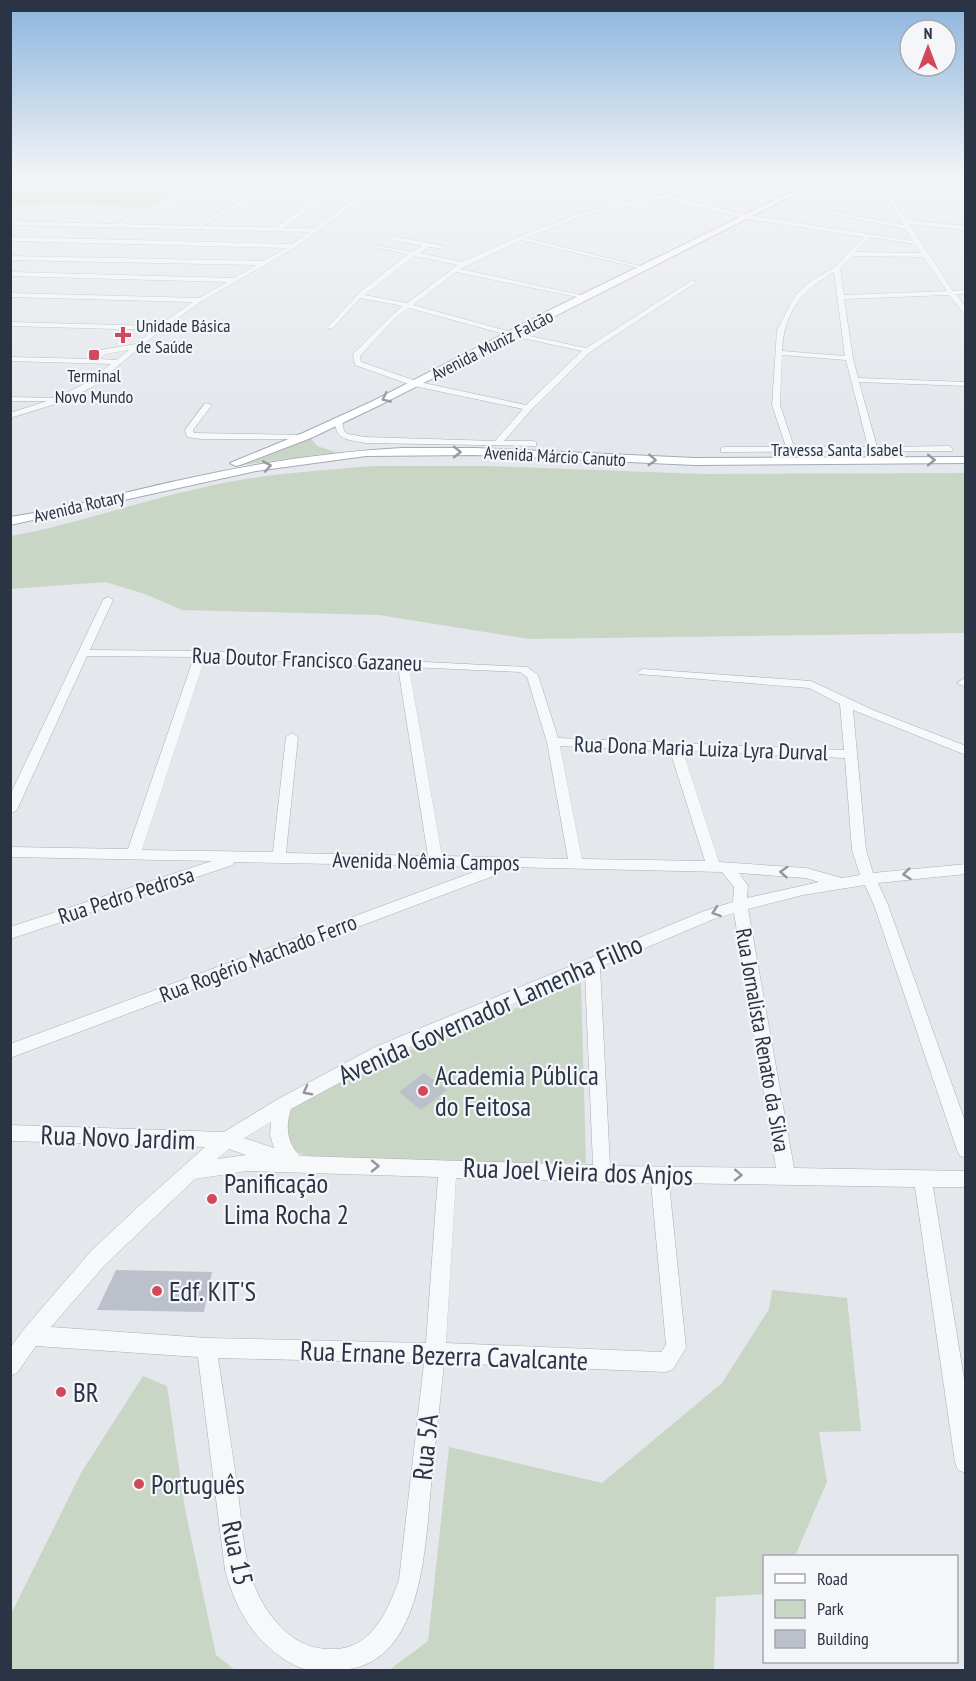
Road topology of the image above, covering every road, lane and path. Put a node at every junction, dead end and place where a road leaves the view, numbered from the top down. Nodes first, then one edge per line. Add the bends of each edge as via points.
1 (278, 255) edge
2 (410, 255) edge
3 (425, 255) edge
4 (482, 255) edge
5 (589, 255) edge
6 (668, 255) edge
7 (850, 255) edge
8 (926, 255) edge
9 (10, 258) edge
10 (267, 262) junction
11 (463, 264) junction
12 (642, 268) junction
13 (837, 268) junction
14 (455, 270) junction
15 (10, 274) edge
16 (236, 280) junction
17 (693, 282) dead end
18 (951, 292) junction
19 (966, 292) edge
20 (10, 295) edge
21 (358, 296) junction
22 (842, 297) junction
23 (585, 298) junction
24 (200, 300) junction
25 (406, 305) junction
26 (966, 314) edge
27 (10, 326) edge
28 (160, 328) junction
29 (330, 328) dead end
30 (510, 334) junction
31 (138, 346) junction
32 (586, 350) junction
33 (779, 353) junction
34 (849, 358) junction
35 (10, 359) edge
36 (92, 361) junction
37 (120, 362) junction
38 (856, 380) junction
39 (417, 384) junction
40 (966, 384) edge
41 (10, 399) edge
42 (62, 399) junction
43 (208, 405) dead end
44 (528, 408) junction
45 (10, 416) edge
46 (338, 420) junction
47 (324, 427) junction
48 (305, 436) junction
49 (498, 442) junction
50 (533, 444) dead end
51 (949, 448) dead end
52 (873, 449) junction
53 (724, 450) dead end
54 (791, 450) junction
55 (399, 451) junction
56 (966, 460) edge
57 (148, 491) junction
58 (10, 521) edge
59 (108, 600) dead end
60 (84, 653) junction
61 (201, 654) junction
62 (403, 663) junction
63 (644, 672) dead end
64 (846, 702) junction
65 (292, 737) dead end
66 (554, 742) junction
67 (675, 746) junction
68 (966, 751) edge
69 (849, 754) junction
70 (15, 790) edge
71 (10, 810) edge
72 (10, 852) edge
73 (133, 855) junction
74 (170, 856) junction
75 (241, 857) junction
76 (279, 858) junction
77 (436, 861) junction
78 (504, 862) junction
79 (576, 864) junction
80 (720, 867) junction
81 (966, 869) edge
82 (176, 877) junction
83 (869, 878) junction
84 (841, 883) junction
85 (740, 904) junction
86 (10, 933) edge
87 (592, 963) junction
88 (10, 1051) edge
89 (284, 1104) junction
90 (10, 1133) edge
91 (226, 1140) junction
92 (966, 1150) edge
93 (296, 1164) junction
94 (448, 1168) junction
95 (191, 1172) junction
96 (602, 1174) junction
97 (659, 1174) junction
98 (786, 1176) junction
99 (923, 1178) junction
100 (966, 1179) edge
101 (31, 1336) junction
102 (207, 1348) junction
103 (435, 1353) junction
104 (10, 1366) edge
105 (966, 1462) edge
106 (308, 1658) joint

1 - 10 street
2 - 21 street
3 - 11 street
4 - 11 street
5 - 12 street
6 - 12 main road, Avenida Muniz Falcão
7 - 13 street
8 - 18 street
9 - 10 street
10 - 16 street
11 - 14 street
12 - 23 main road, Avenida Muniz Falcão
13 - 22 street
13 - 33 street via 798,295 780,330
14 - 23 street
14 - 25 street
15 - 16 street
16 - 24 street
17 - 32 street
18 - 19 street
18 - 22 street
18 - 26 street
20 - 24 street
21 - 25 street
21 - 29 street
22 - 34 street
23 - 30 main road, Avenida Muniz Falcão
24 - 28 street
25 - 30 street
25 - 39 street via 355,358 358,363
27 - 28 street
28 - 31 street
30 - 32 street
30 - 39 main road, Avenida Muniz Falcão
31 - 36 street via 103,352
31 - 37 street
32 - 44 street
33 - 34 street
33 - 54 street via 776,405
34 - 38 street
35 - 36 street
36 - 37 street
37 - 42 street
38 - 40 street
38 - 52 street
39 - 44 street
39 -> 46 main road, Avenida Muniz Falcão
41 - 42 street
42 - 45 street
43 - 48 street via 189,430 190,435
44 - 49 street
46 - 47 main road, Avenida Muniz Falcão
46 - 49 street via 345,436 365,440
47 - 48 main road, Avenida Muniz Falcão
47 - 55 main road via 322,434 331,443
48 - 57 main road, Avenida Muniz Falcão
49 - 50 street
51 - 52 street, Travessa Santa Isabel
52 - 54 street, Travessa Santa Isabel
53 - 54 street, Travessa Santa Isabel
55 -> 56 main road, Avenida Márcio Canuto via 706,462
57 -> 55 main road, Avenida Márcio Canuto via 306,459
57 - 58 main road, Avenida Rotary
59 - 60 street
60 - 61 street, Rua Doutor Francisco Gazaneu
60 - 70 street
61 - 62 street, Rua Doutor Francisco Gazaneu
61 - 73 street
62 - 66 street, Rua Doutor Francisco Gazaneu via 529,672
62 - 77 street
63 - 64 street via 801,684 820,688
64 - 68 street
64 - 69 street
65 - 76 street
66 - 67 street, Rua Dona Maria Luiza Lyra Durval
66 - 79 street
67 - 69 street, Rua Dona Maria Luiza Lyra Durval
67 - 80 street, Rua Jornalista Renato da Silva
69 - 83 street via 859,850
70 - 71 street
72 - 73 street, Avenida Noêmia Campos
73 - 74 street, Avenida Noêmia Campos
74 - 75 street, Avenida Noêmia Campos
74 - 82 street
75 - 76 street, Avenida Noêmia Campos
75 - 82 street, Rua Pedro Pedrosa
76 - 77 street, Avenida Noêmia Campos
77 - 78 street, Avenida Noêmia Campos
78 - 79 street, Avenida Noêmia Campos
78 - 88 street, Rua Rogério Machado Ferro via 491,871
79 - 80 street, Avenida Noêmia Campos
84 -> 80 street, Avenida Noêmia Campos via 806,873
80 - 85 street, Rua Jornalista Renato da Silva via 741,886
81 -> 83 street, Avenida Governador Lamenha Filho
82 - 86 street, Rua Pedro Pedrosa
83 - 84 street, Avenida Governador Lamenha Filho
83 - 92 street
84 - 85 street, Avenida Governador Lamenha Filho
85 -> 87 street, Avenida Governador Lamenha Filho
85 - 98 street, Rua Jornalista Renato da Silva
87 -> 89 street, Avenida Governador Lamenha Filho via 381,1052
87 - 96 street
89 - 91 street, Avenida Governador Lamenha Filho
89 - 93 street via 277,1130 283,1149
90 - 91 street, Rua Novo Jardim
91 - 93 street, Rua Novo Jardim
91 - 95 street, Avenida Governador Lamenha Filho
93 -> 94 street, Rua Joel Vieira dos Anjos
93 - 95 street, Rua Joel Vieira dos Anjos via 247,1163
94 - 96 street, Rua Joel Vieira dos Anjos
94 - 103 street, Rua 5A
95 - 101 street, Avenida Governador Lamenha Filho via 98,1258
96 - 97 street, Rua Joel Vieira dos Anjos
97 -> 98 street, Rua Joel Vieira dos Anjos
97 - 103 street, Rua Ernane Bezerra Cavalcante via 676,1348 666,1362
98 - 99 street, Rua Joel Vieira dos Anjos
99 - 100 street, Rua Joel Vieira dos Anjos
99 - 105 street
101 - 102 street, Rua Ernane Bezerra Cavalcante
101 - 104 street, Avenida Governador Lamenha Filho
102 - 103 street, Rua Ernane Bezerra Cavalcante
102 - 106 street, Rua 15 via 239,1579 255,1614 277,1642
103 - 106 street, Rua 5A via 410,1580 398,1616 383,1639 361,1654 338,1661

